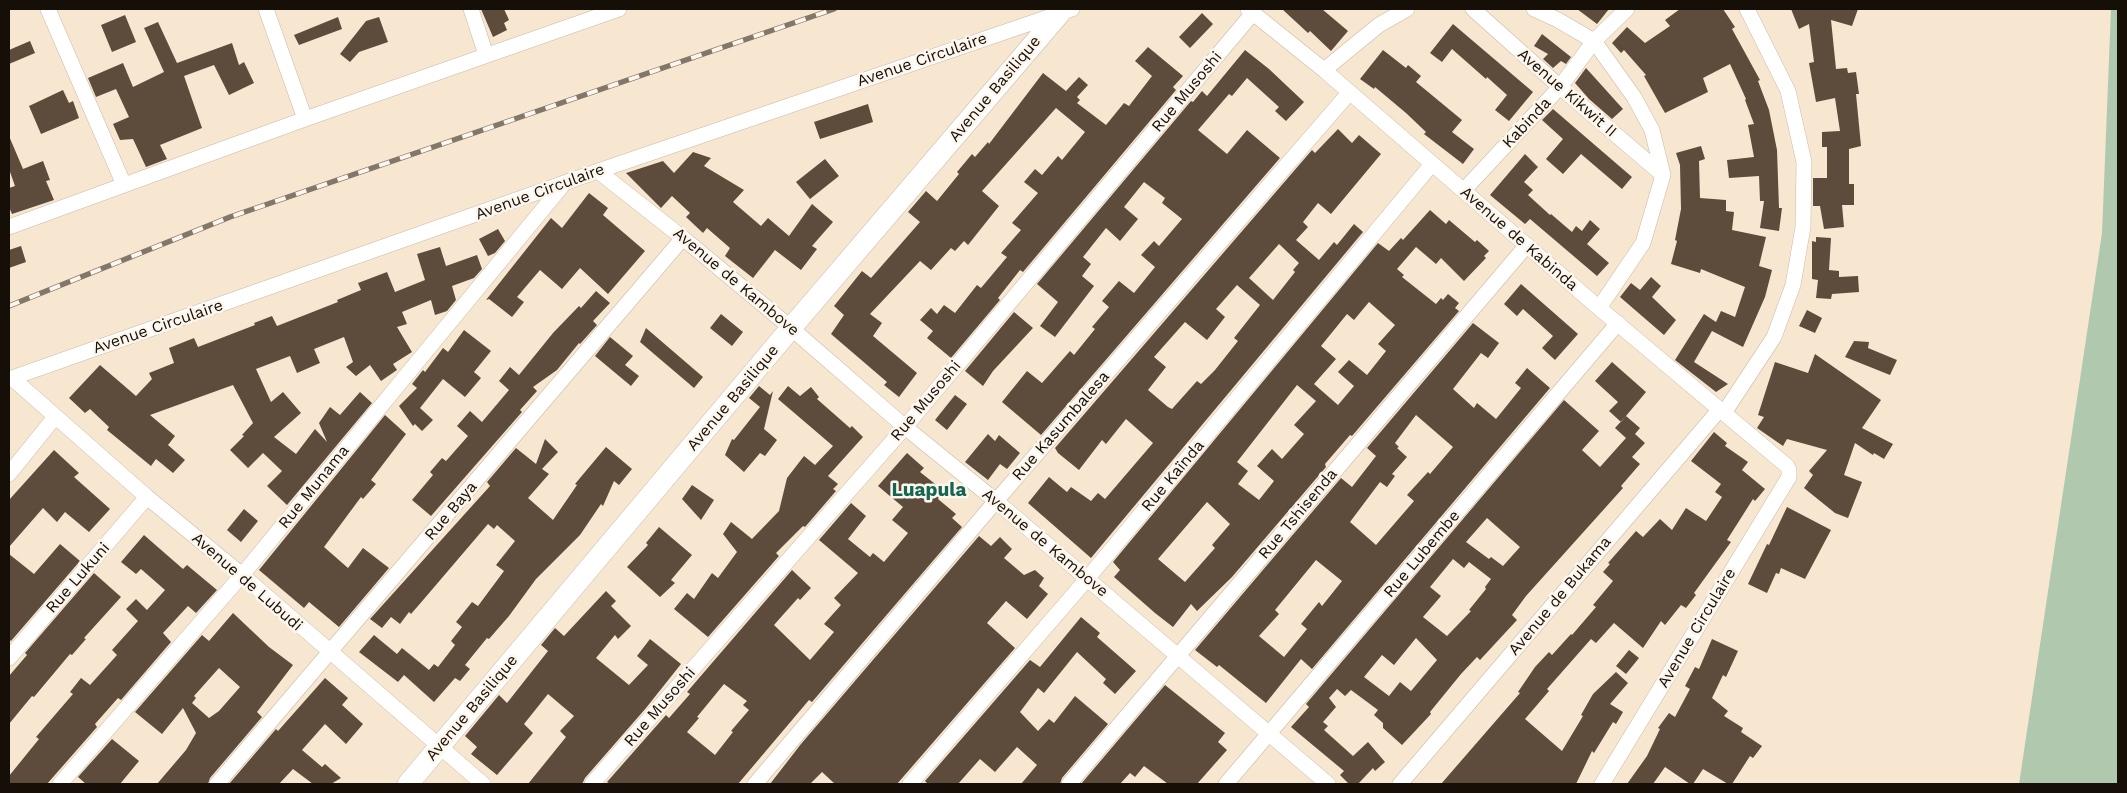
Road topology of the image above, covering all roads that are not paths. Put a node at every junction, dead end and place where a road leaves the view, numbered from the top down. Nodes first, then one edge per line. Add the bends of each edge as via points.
1 (48, 9) edge
2 (266, 9) edge
3 (471, 9) edge
4 (619, 9) edge
5 (1407, 9) edge
6 (1473, 9) edge
7 (1534, 9) edge
8 (1627, 9) edge
9 (1747, 9) edge
10 (1066, 11) edge
11 (1250, 11) edge
12 (1594, 41) junction
13 (486, 55) junction
14 (1324, 70) junction
15 (1560, 87) junction
16 (1349, 92) junction
17 (305, 119) junction
18 (1432, 164) junction
19 (598, 171) junction
20 (1662, 175) junction
21 (124, 185) junction
22 (562, 185) junction
23 (1464, 190) junction
24 (9, 227) edge
25 (683, 238) junction
26 (1527, 245) junction
27 (1599, 308) junction
28 (1618, 323) junction
29 (791, 328) junction
30 (10, 379) edge
31 (1722, 411) junction
32 (55, 416) junction
33 (905, 426) junction
34 (1790, 470) joint
35 (9, 474) edge
36 (147, 497) junction
37 (996, 501) junction
38 (242, 575) junction
39 (1087, 579) junction
40 (330, 653) junction
41 (1176, 656) junction
42 (9, 658) edge
43 (1269, 734) junction
44 (440, 747) junction
45 (60, 784) edge
46 (217, 784) edge
47 (408, 784) edge
48 (483, 784) edge
49 (592, 784) edge
50 (755, 784) edge
51 (910, 784) edge
52 (1069, 784) edge
53 (1226, 784) edge
54 (1328, 784) edge
55 (1400, 784) edge
56 (1602, 784) edge

1 - 21 street
2 - 17 street
3 - 13 street
4 - 13 street
5 - 14 street via 1379,25
6 - 15 street, Avenue Kikwit II
7 - 12 street
8 - 12 street, Kabinda
9 - 31 street, Avenue de Bukama via 1788,91 1804,162 1803,228 1793,285 1774,337
10 - 19 street, Avenue Circulaire
10 - 29 street, Avenue Basilique
11 - 14 street, Avenue de Kabinda
11 - 33 street, Rue Musoshi
12 - 15 street, Kabinda
12 - 20 street via 1634,97 1652,130
13 - 17 street
14 - 16 street, Avenue de Kabinda
15 - 20 street, Avenue Kikwit II
15 - 23 street, Kabinda
16 - 18 street, Avenue de Kabinda
16 - 37 street, Rue Kasumbalesa
17 - 21 street
18 - 23 street, Avenue de Kabinda
18 - 39 street, Rue Kaïnda
19 - 22 street, Avenue Circulaire
19 - 25 street, Avenue de Kambove
20 - 27 street via 1643,243
21 - 24 street
22 - 30 street, Avenue Circulaire
22 - 38 street, Rue Munama
23 - 26 street, Avenue de Kabinda
25 - 29 street, Avenue de Kambove
25 - 40 street, Rue Baya
26 - 27 street, Avenue de Kabinda
26 - 41 street, Rue Tshisenda
27 - 28 street, Avenue de Kabinda
28 - 31 street, Avenue de Kabinda
28 - 43 street, Rue Lubembe
29 - 33 street, Avenue de Kambove
29 - 44 street, Avenue Basilique
30 - 32 street, Avenue de Lubudi
31 - 34 street, Avenue de Kabinda
31 - 55 street, Avenue de Bukama
32 - 35 street
32 - 36 street, Avenue de Lubudi
33 - 37 street, Avenue de Kambove
33 - 49 street, Rue Musoshi
34 - 56 street, Avenue Circulaire via 1789,477
36 - 38 street, Avenue de Lubudi
36 - 42 street, Rue Lukuni
37 - 39 street, Avenue de Kambove
37 - 50 street, Rue Kasumbalesa
38 - 40 street, Avenue de Lubudi
38 - 45 street, Rue Munama
39 - 41 street, Avenue de Kambove
39 - 51 street, Rue Kaïnda
40 - 44 street, Avenue de Lubudi
40 - 46 street, Rue Baya
41 - 43 street, Avenue de Kambove
41 - 52 street, Rue Tshisenda
43 - 53 street, Rue Lubembe
43 - 54 street, Avenue de Kambove
44 - 47 street, Avenue Basilique
44 - 48 street, Avenue de Lubudi

